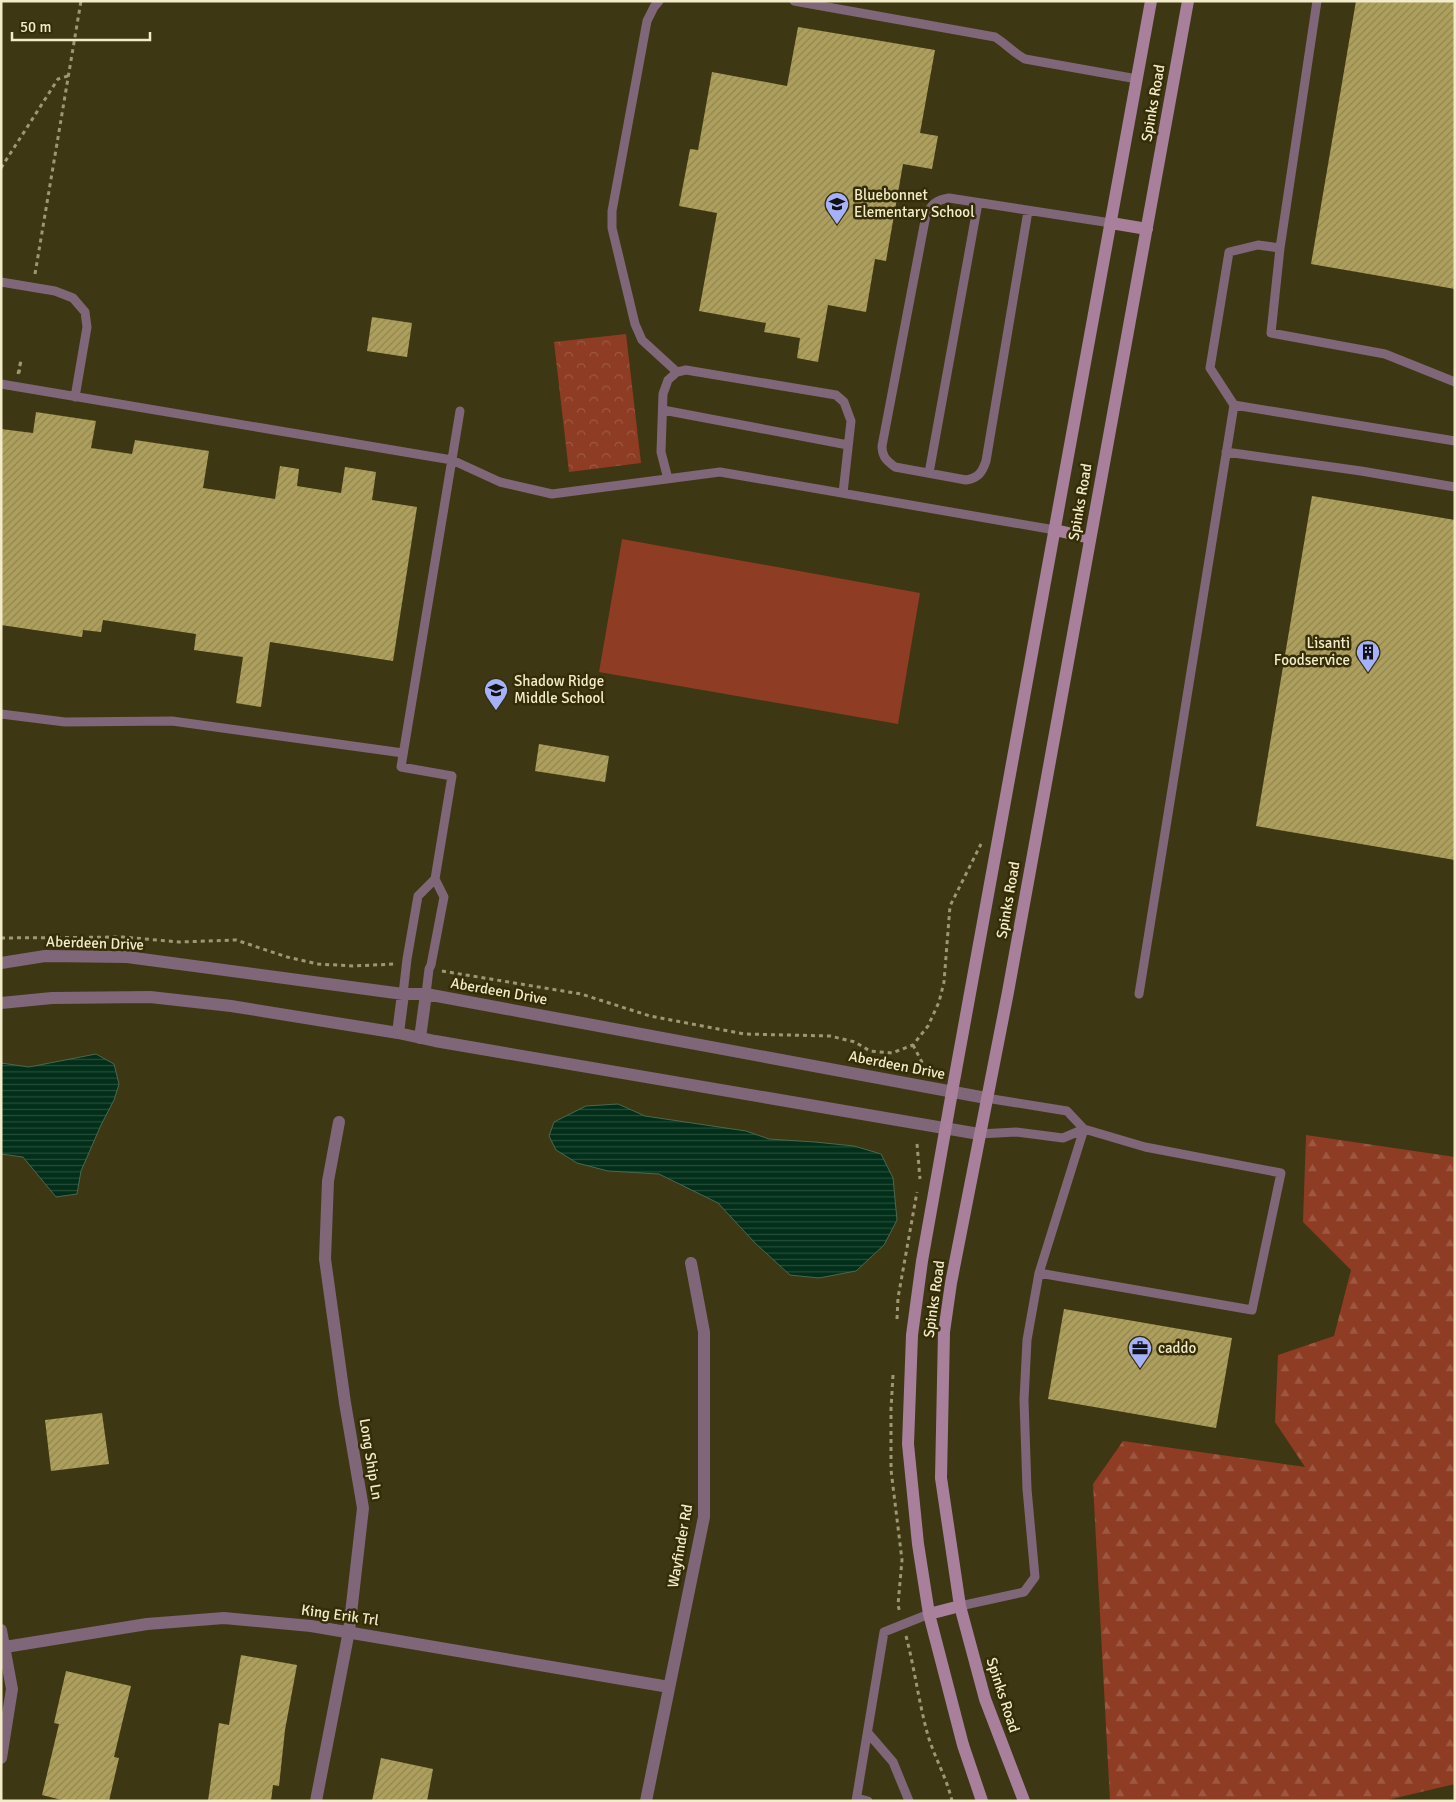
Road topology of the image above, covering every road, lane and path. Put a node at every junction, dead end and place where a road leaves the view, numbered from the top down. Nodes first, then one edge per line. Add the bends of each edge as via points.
1 (81, 1) edge
2 (659, 1) edge
3 (794, 1) edge
4 (1151, 1) edge
5 (1188, 1) edge
6 (1317, 1) edge
7 (68, 76) junction
8 (1137, 79) junction
9 (1, 168) edge
10 (978, 203) junction
11 (1028, 211) junction
12 (1111, 223) junction
13 (1146, 229) junction
14 (1280, 248) junction
15 (1, 282) edge
16 (33, 287) junction
17 (677, 372) junction
18 (1455, 382) edge
19 (1, 384) edge
20 (75, 397) junction
21 (1234, 405) junction
22 (663, 410) junction
23 (460, 411) dead end
24 (1455, 441) edge
25 (848, 445) junction
26 (1226, 452) junction
27 (452, 460) junction
28 (929, 473) junction
29 (668, 479) junction
30 (1455, 487) edge
31 (843, 494) junction
32 (1055, 530) junction
33 (1090, 538) junction
34 (1, 714) edge
35 (403, 753) junction
36 (982, 837) dead end
37 (435, 879) junction
38 (1, 963) edge
39 (403, 994) junction
40 (426, 994) junction
41 (1139, 994) dead end
42 (1, 1003) edge
43 (398, 1033) junction
44 (420, 1038) junction
45 (926, 1070) dead end
46 (952, 1092) junction
47 (986, 1098) junction
48 (339, 1122) dead end
49 (946, 1128) junction
50 (1084, 1129) junction
51 (979, 1134) junction
52 (691, 1263) dead end
53 (1039, 1273) junction
54 (902, 1560) dead end
55 (960, 1606) junction
56 (929, 1614) junction
57 (903, 1624) junction
58 (1, 1630) edge
59 (349, 1632) junction
60 (5, 1647) junction
61 (669, 1687) junction
62 (868, 1733) junction
63 (1, 1758) edge
64 (857, 1799) edge
65 (316, 1801) edge
66 (646, 1801) edge
67 (868, 1801) edge
68 (909, 1801) edge
69 (952, 1801) edge
70 (982, 1801) edge
71 (1024, 1801) edge

1 - 7 path
2 - 17 lane via 647,21 612,211 612,228 635,324 642,340
3 - 8 lane via 995,37 1025,59
4 - 8 main road, Spinks Road
5 - 13 main road, Spinks Road
6 - 14 lane
7 - 9 path via 58,79
7 - 16 path
8 - 12 main road, Spinks Road
10 - 11 lane
10 - 28 lane
10 - 28 lane via 940,199 933,203 926,215 882,446 887,461 896,467
11 - 12 lane
11 - 28 lane via 982,472 966,480
12 - 13 main road
12 - 32 main road, Spinks Road
13 - 33 main road, Spinks Road
14 - 18 lane via 1271,333 1385,354
14 - 21 lane via 1258,245 1229,252 1210,368
15 - 16 lane
16 - 20 lane via 73,298 85,312 87,327
17 - 22 lane via 668,380 663,394
17 - 25 lane via 686,370 836,395 844,402 851,421
19 - 20 lane
20 - 27 lane
21 - 24 lane
21 - 26 lane
22 - 25 lane
22 - 29 lane via 661,452
23 - 27 lane
25 - 31 lane
26 - 30 lane
26 - 41 lane
27 - 29 lane via 500,482 552,494
27 - 35 lane
29 - 31 lane via 720,472
31 - 32 lane
32 - 33 main road
32 - 46 main road, Spinks Road
33 - 47 main road, Spinks Road
34 - 35 lane via 65,722 172,721
35 - 37 lane via 401,767 452,776
36 - 45 path via 950,906 944,982 939,1002 928,1026 913,1045
37 - 39 lane via 418,896
37 - 40 lane via 444,897
38 - 39 street, Aberdeen Drive via 45,956 127,958
39 - 40 street, Aberdeen Drive
39 - 43 street
40 - 44 street
40 - 46 street, Aberdeen Drive
42 - 43 street via 52,998 150,997 231,1006
43 - 44 street
44 - 49 street
46 - 47 street, Aberdeen Drive
46 - 49 main road, Spinks Road
47 - 50 lane via 1067,1111
47 - 51 main road, Spinks Road
48 - 59 street, Long Ship Ln via 328,1181 325,1259 363,1508
49 - 51 street
49 - 56 main road, Spinks Road via 912,1335 908,1444
50 - 51 lane via 1063,1138 1016,1132
50 - 53 lane
50 - 53 lane via 1146,1147 1281,1173 1252,1310
51 - 55 main road, Spinks Road via 944,1332 941,1478
52 - 61 street, Wayfinder Rd via 704,1332 704,1518
53 - 55 lane via 1027,1340 1024,1400 1035,1578 1024,1592
54 - 57 path via 898,1605
55 - 56 main road
55 - 71 main road, Spinks Road via 985,1699
56 - 57 lane
56 - 70 main road, Spinks Road via 963,1745
57 - 62 lane via 884,1632
57 - 69 path via 929,1738
58 - 60 street
59 - 60 street, King Erik Trl via 224,1618 147,1624
59 - 61 street, King Erik Trl
59 - 65 street, Long Ship Ln
60 - 63 street via 12,1689
61 - 66 street, Wayfinder Rd
62 - 64 lane
62 - 68 lane via 893,1762
64 - 67 lane

